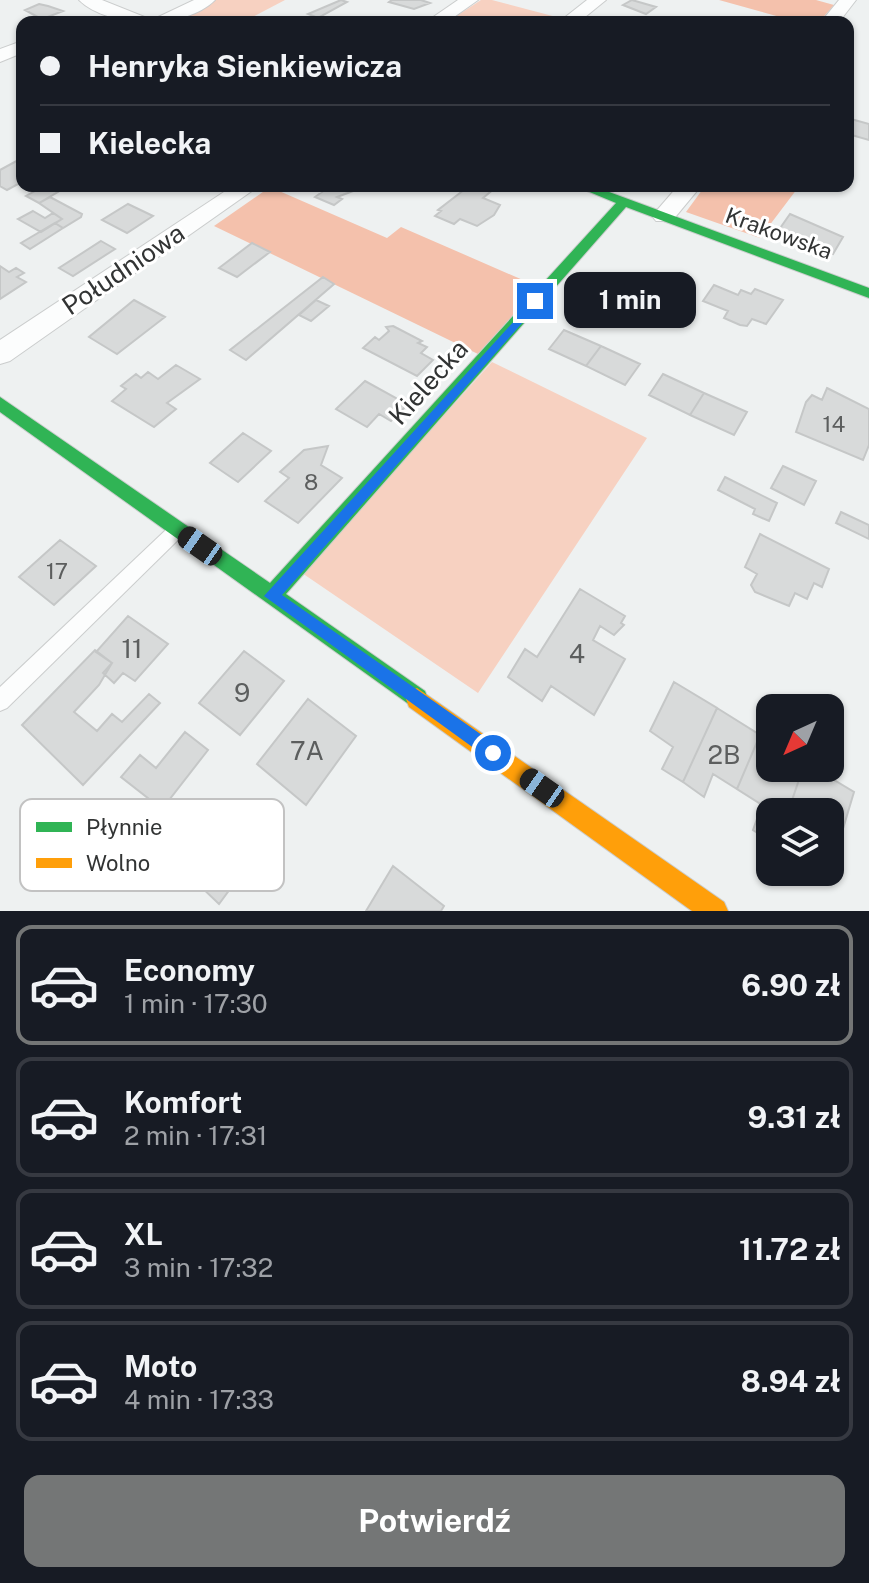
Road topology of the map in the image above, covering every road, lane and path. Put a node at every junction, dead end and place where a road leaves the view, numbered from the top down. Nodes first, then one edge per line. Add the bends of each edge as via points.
1 (207, 0) edge
2 (470, 0) edge
3 (598, 0) edge
4 (848, 0) edge
5 (88, 9) edge
6 (128, 16) edge
7 (173, 16) edge
8 (445, 16) edge
9 (576, 16) edge
10 (835, 16) edge
11 (239, 192) edge
12 (597, 192) edge
13 (685, 192) edge
14 (624, 202) junction
15 (664, 216) junction
16 (869, 293) edge
17 (0, 354) edge
18 (0, 403) edge
19 (177, 530) junction
20 (271, 596) junction
21 (0, 701) edge
22 (715, 911) edge

1 - 7 street
2 - 8 street
3 - 9 street
4 - 10 street
5 - 6 street
11 - 17 street, Południowa
12 - 14 street, Krakowska
13 - 15 street
14 - 15 street, Krakowska
14 - 20 street, Kielecka
15 - 16 street, Krakowska
18 - 19 street
19 - 20 street
19 - 21 lane
20 - 22 street

